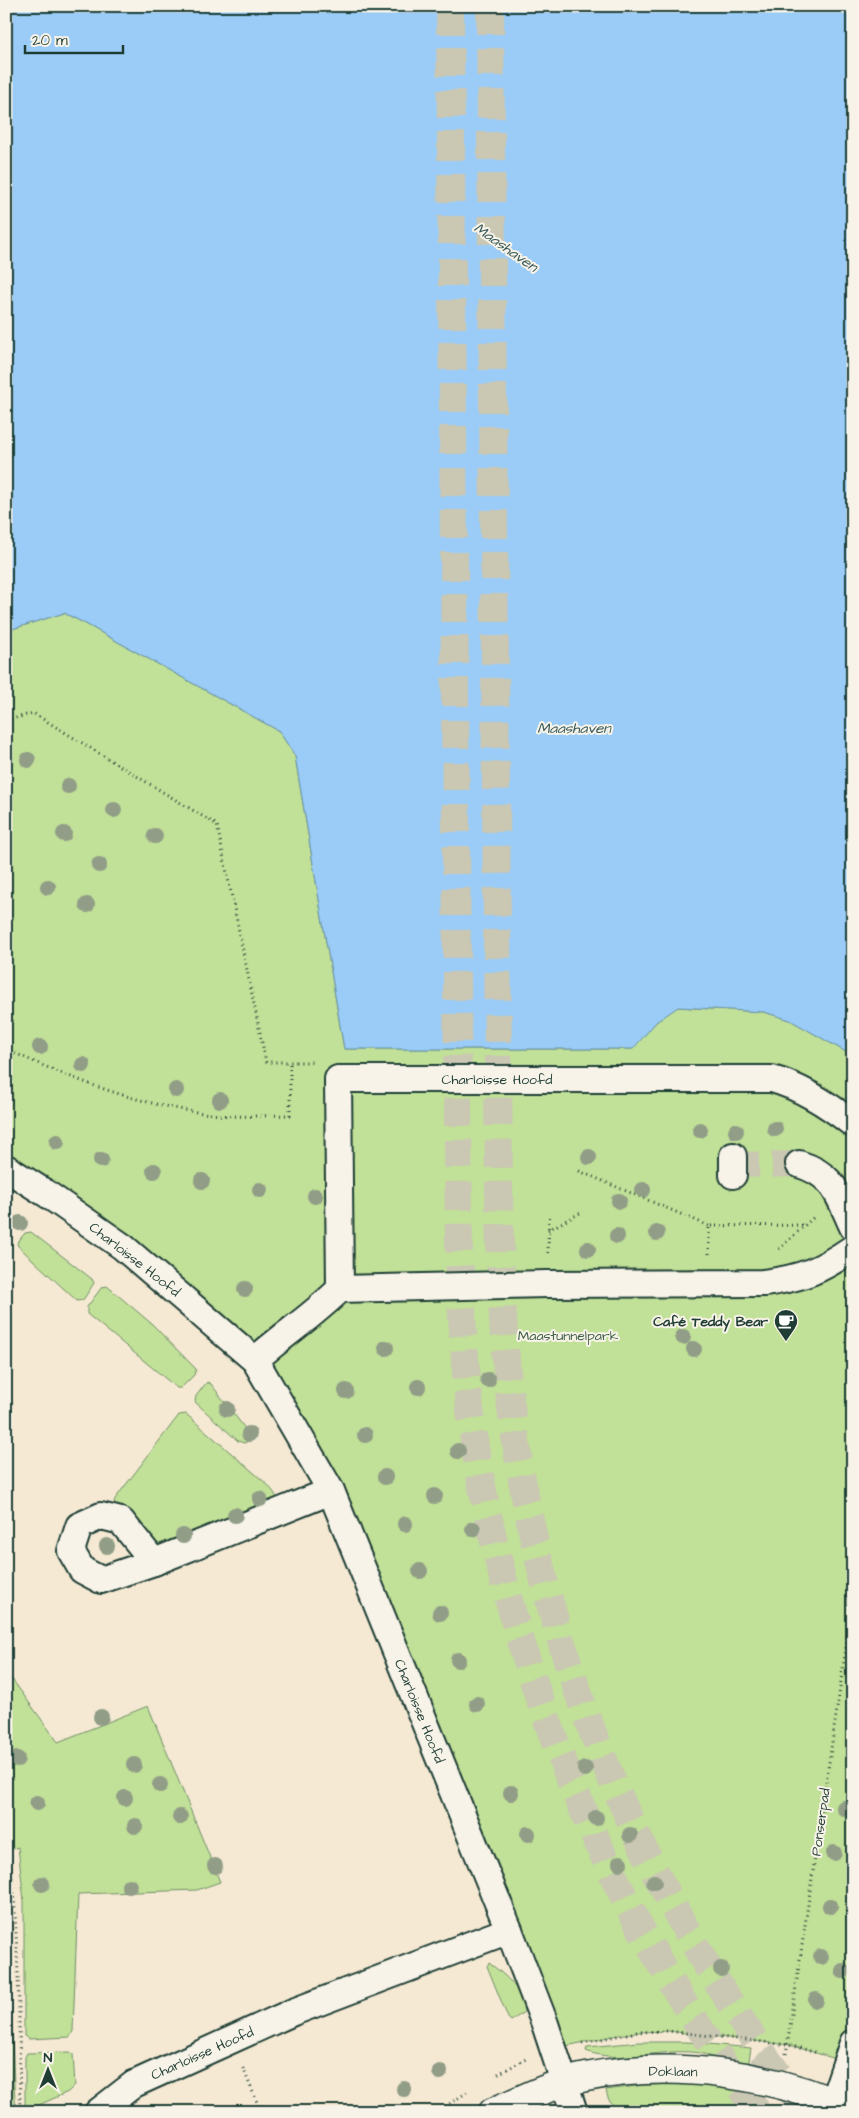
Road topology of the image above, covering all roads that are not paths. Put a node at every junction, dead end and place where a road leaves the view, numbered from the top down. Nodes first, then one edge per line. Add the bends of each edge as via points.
1 (853, 1124) edge
2 (799, 1164) tunnel mouth
3 (6, 1168) edge
4 (853, 1227) edge
5 (853, 1248) edge
6 (340, 1289) junction
7 (255, 1360) junction
8 (331, 1491) junction
9 (154, 1562) dead end
10 (509, 1930) junction
11 (853, 2042) edge
12 (564, 2083) junction
13 (843, 2107) edge
14 (98, 2112) edge
15 (493, 2112) edge
16 (574, 2112) edge

1 - 6 street, Charloisse Hoofd via 805,1092 772,1079 338,1079
2 - 4 street via 825,1176 834,1187
3 - 7 street, Charloisse Hoofd via 123,1247
5 - 6 street via 822,1269 789,1280 764,1283
6 - 7 street via 318,1311
7 - 8 street, Charloisse Hoofd
8 - 9 street
8 - 10 street, Charloisse Hoofd
10 - 12 street, Charloisse Hoofd
10 - 14 street, Charloisse Hoofd via 293,2012 134,2084
11 - 13 street
12 - 13 main road, Doklaan via 604,2075 676,2069 781,2084
12 - 15 main road, Doklaan
12 - 16 street, Charloisse Hoofd

